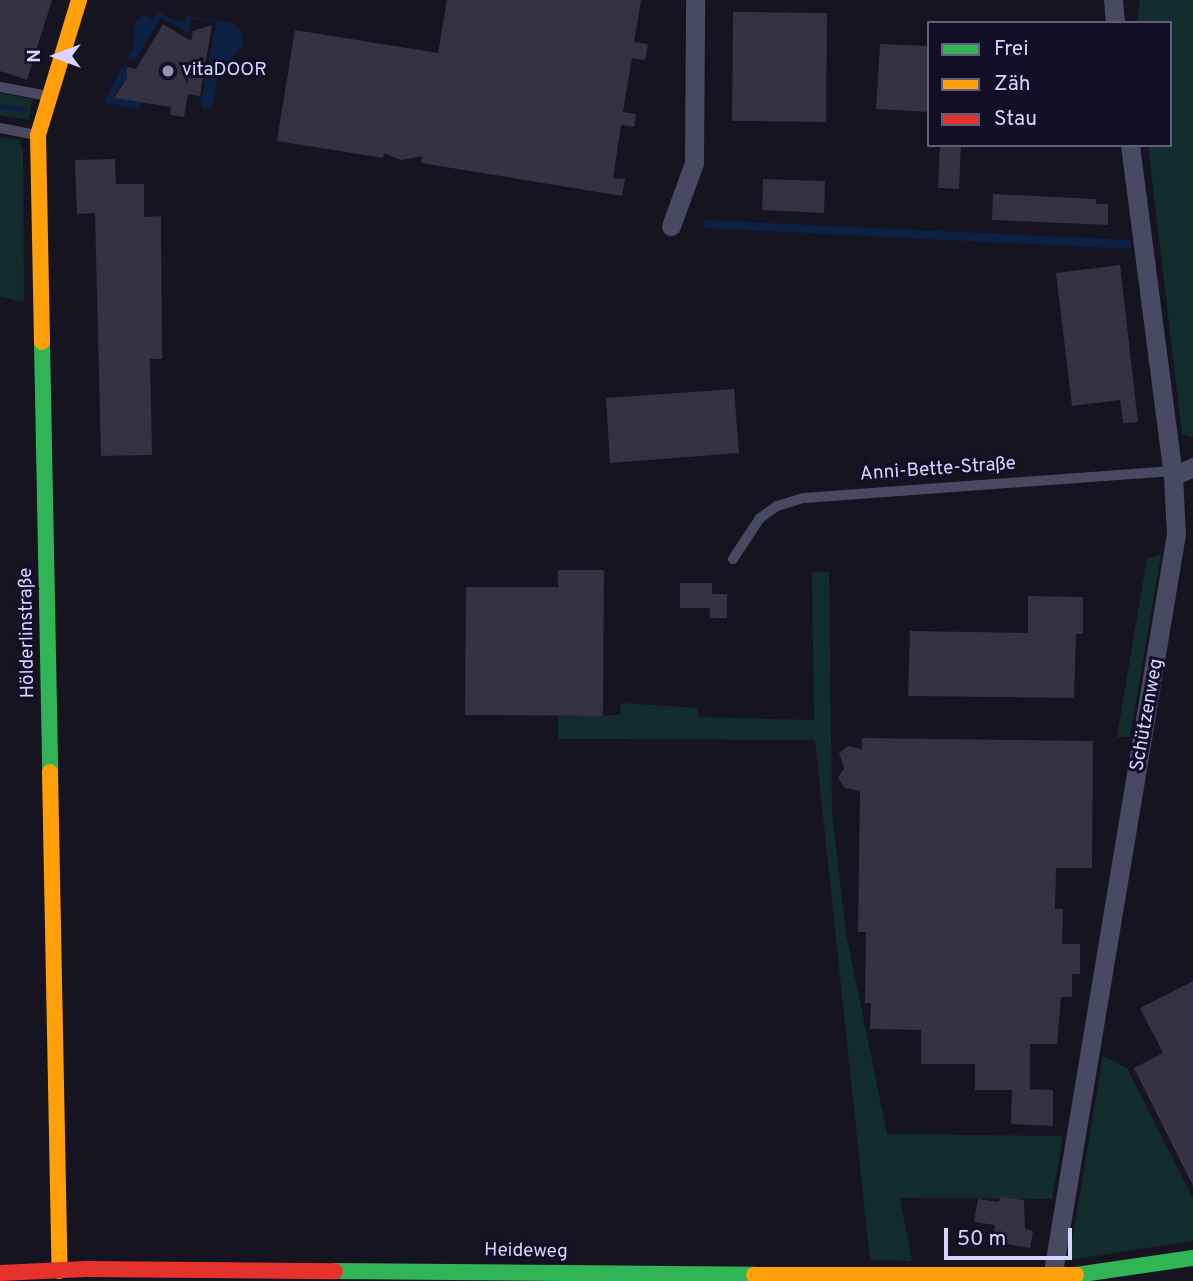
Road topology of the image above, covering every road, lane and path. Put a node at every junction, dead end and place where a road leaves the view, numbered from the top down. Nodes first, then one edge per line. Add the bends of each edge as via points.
1 (79, 0) edge
2 (695, 0) edge
3 (1113, 0) edge
4 (1115, 21) edge
5 (0, 87) edge
6 (49, 96) junction
7 (0, 128) edge
8 (38, 135) junction
9 (1130, 147) edge
10 (671, 226) dead end
11 (1193, 467) edge
12 (1173, 474) junction
13 (733, 559) dead end
14 (1193, 1258) edge
15 (60, 1271) junction
16 (0, 1273) edge
17 (1052, 1280) edge

1 - 6 street, Hölderlinstraße
2 - 10 street via 694,163
3 - 4 street
5 - 6 lane
6 - 8 street, Hölderlinstraße
7 - 8 lane
8 - 15 street, Hölderlinstraße
9 - 12 street, Schützenweg
11 - 12 street
12 - 13 lane, Anni-Bette-Straße via 803,498 777,506 760,518
12 - 17 street, Schützenweg via 1174,561
14 - 17 street, Heideweg
15 - 16 street, Heideweg
15 - 17 street, Heideweg

